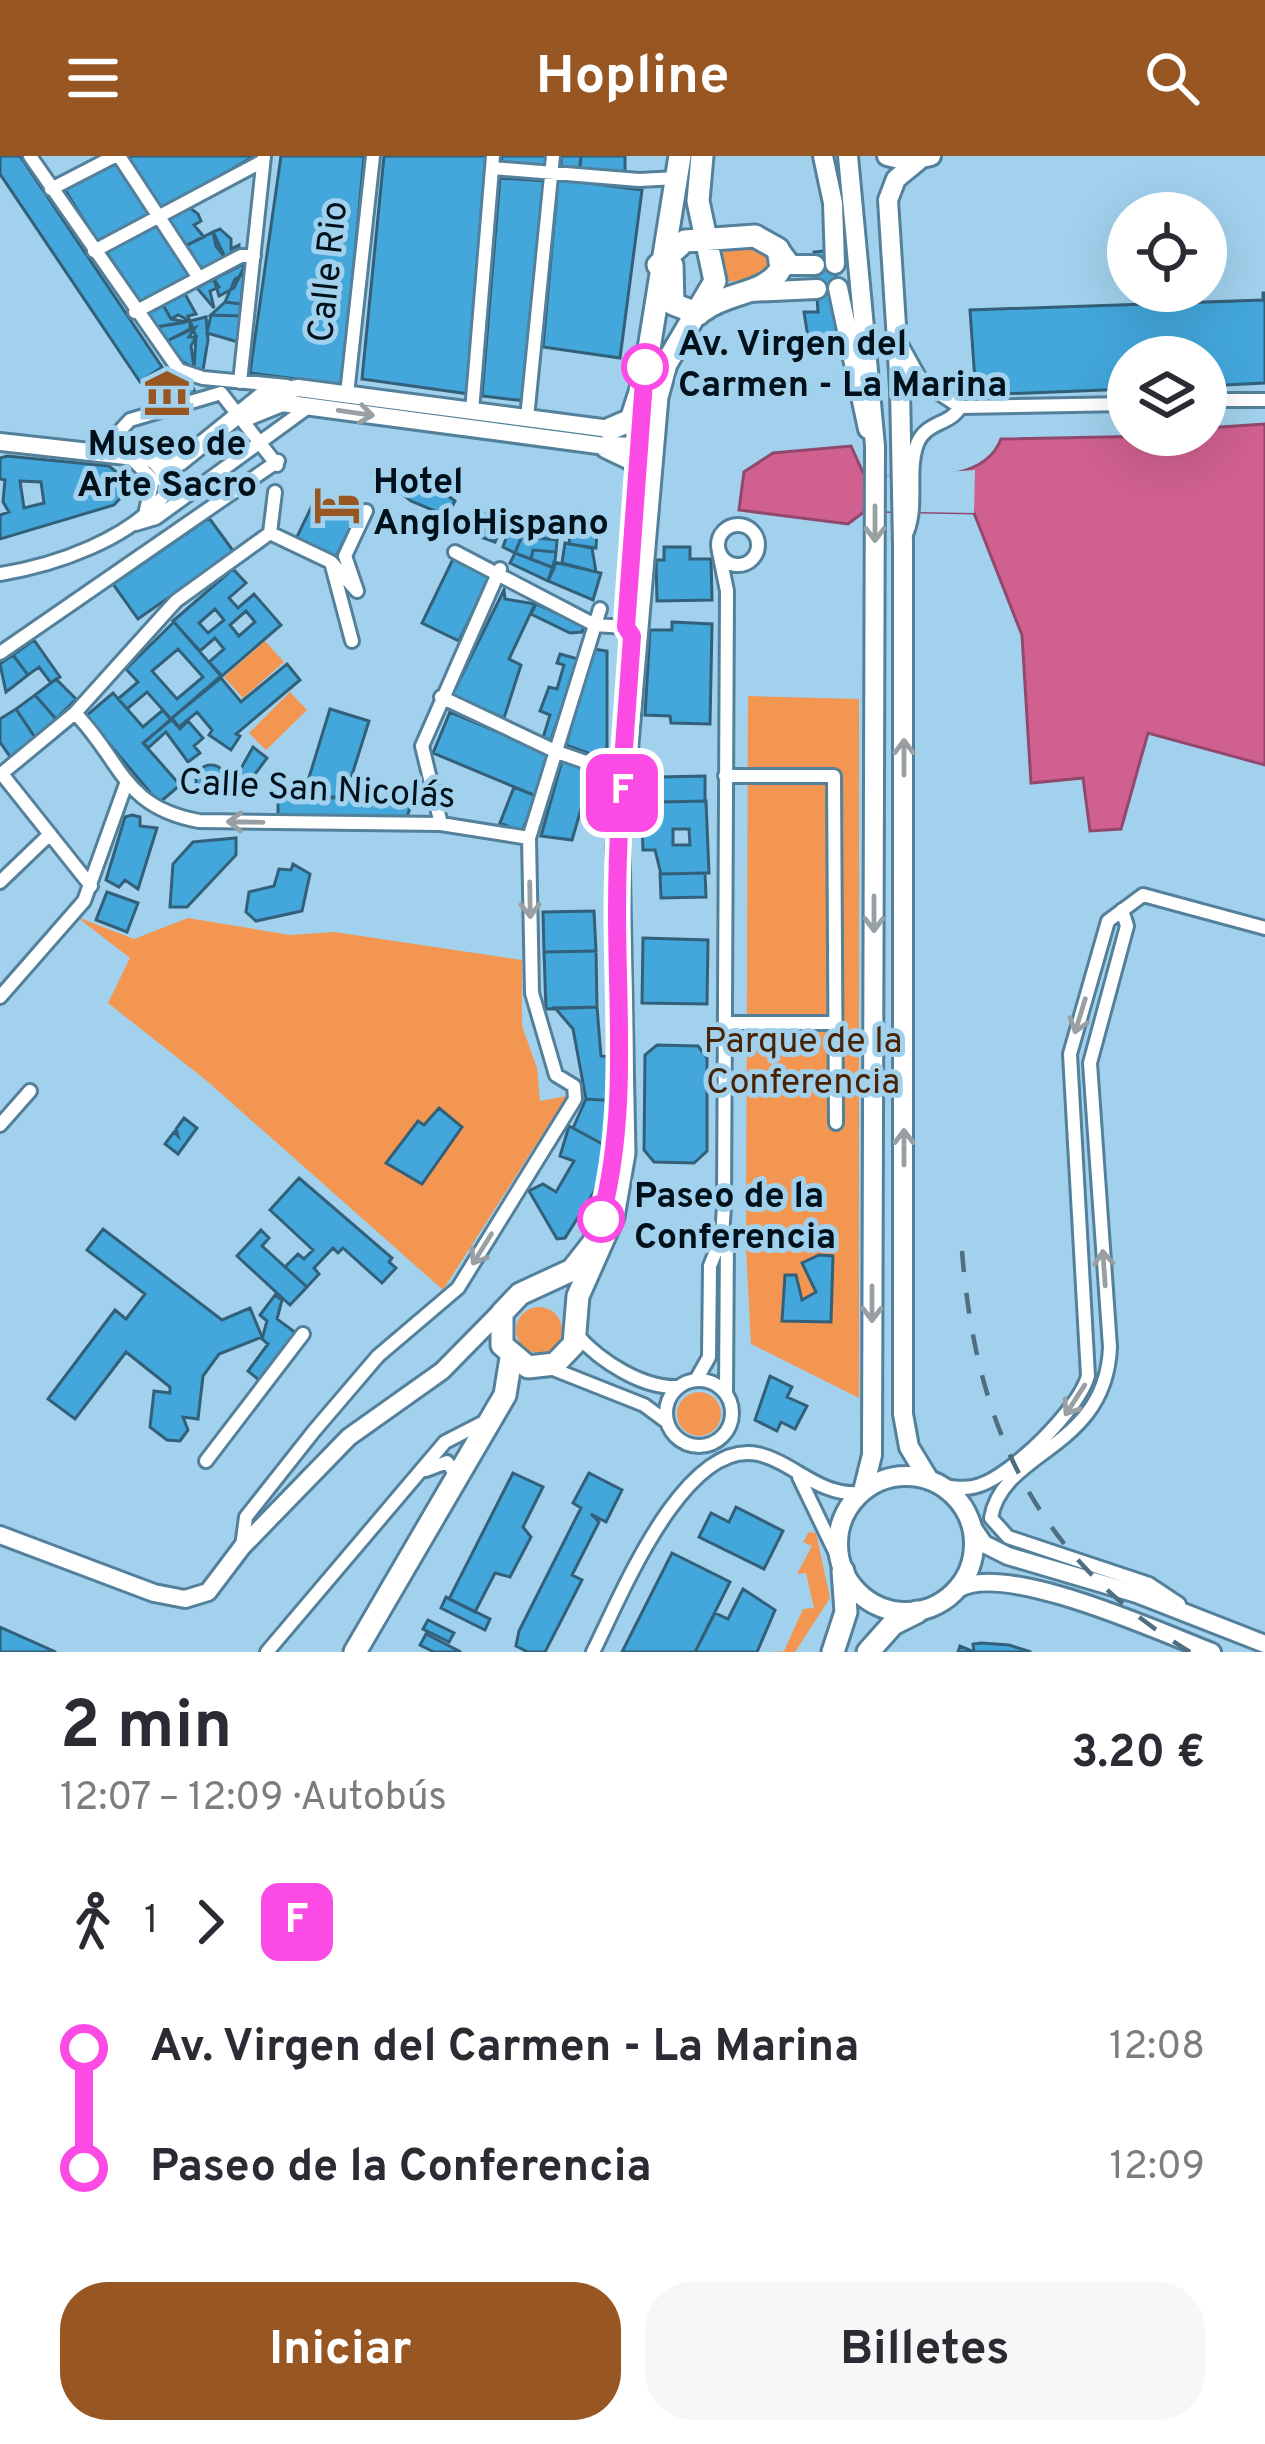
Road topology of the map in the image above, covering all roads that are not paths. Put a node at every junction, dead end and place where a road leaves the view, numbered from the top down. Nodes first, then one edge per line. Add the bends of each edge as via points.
1 (30, 156) edge
2 (117, 156) edge
3 (373, 156) edge
4 (554, 156) edge
5 (703, 156) edge
6 (823, 156) edge
7 (848, 156) edge
8 (861, 156) edge
9 (887, 156) edge
10 (924, 158) edge
11 (263, 159) edge
12 (492, 162) edge
13 (678, 167) edge
14 (552, 173) junction
15 (51, 189) junction
16 (671, 205) junction
17 (853, 209) junction
18 (702, 215) junction
19 (158, 216) junction
20 (763, 239) junction
21 (709, 240) junction
22 (675, 246) junction
23 (94, 251) junction
24 (254, 256) junction
25 (788, 262) junction
26 (658, 266) junction
27 (200, 278) junction
28 (817, 289) dead end
29 (838, 289) dead end
30 (744, 291) junction
31 (787, 291) junction
32 (135, 312) junction
33 (699, 314) junction
34 (898, 335) junction
35 (644, 380) junction
36 (240, 382) junction
37 (223, 387) junction
38 (298, 388) junction
39 (872, 389) junction
40 (347, 394) junction
41 (1227, 400) edge
42 (1265, 400) edge
43 (1107, 404) edge
44 (310, 407) junction
45 (960, 407) junction
46 (472, 411) junction
47 (241, 416) junction
48 (527, 418) junction
49 (604, 437) junction
50 (262, 440) junction
51 (647, 441) junction
52 (0, 442) edge
53 (875, 446) junction
54 (121, 455) junction
55 (152, 460) junction
56 (181, 460) junction
57 (640, 474) junction
58 (274, 492) dead end
59 (166, 493) junction
60 (366, 511) dead end
61 (139, 520) junction
62 (270, 533) junction
63 (903, 544) junction
64 (455, 552) dead end
65 (719, 552) junction
66 (331, 562) junction
67 (745, 564) junction
68 (499, 571) junction
69 (0, 574) edge
70 (727, 590) junction
71 (600, 609) dead end
72 (596, 625) junction
73 (629, 631) junction
74 (352, 641) dead end
75 (0, 653) edge
76 (441, 697) junction
77 (75, 713) junction
78 (556, 752) junction
79 (1, 775) edge
80 (623, 775) junction
81 (725, 776) junction
82 (126, 784) junction
83 (441, 824) junction
84 (50, 834) junction
85 (529, 838) junction
86 (0, 882) edge
87 (92, 886) junction
88 (1122, 910) junction
89 (1265, 928) edge
90 (0, 997) edge
91 (726, 1023) junction
92 (835, 1023) junction
93 (622, 1071) junction
94 (31, 1091) dead end
95 (836, 1123) dead end
96 (0, 1125) edge
97 (724, 1208) junction
98 (529, 1291) junction
99 (506, 1306) junction
100 (576, 1325) junction
101 (303, 1334) dead end
102 (473, 1341) junction
103 (507, 1352) junction
104 (542, 1368) junction
105 (696, 1381) junction
106 (680, 1386) junction
107 (726, 1394) junction
108 (492, 1416) junction
109 (667, 1422) junction
110 (206, 1461) dead end
111 (425, 1470) junction
112 (457, 1476) junction
113 (799, 1478) junction
114 (935, 1482) junction
115 (862, 1492) junction
116 (973, 1528) junction
117 (0, 1535) edge
118 (242, 1547) junction
119 (841, 1565) junction
120 (958, 1589) junction
121 (917, 1612) junction
122 (1204, 1621) junction
123 (1265, 1644) edge
124 (266, 1652) edge
125 (360, 1652) edge
126 (593, 1652) edge
127 (833, 1652) edge
128 (868, 1652) edge
129 (1212, 1652) edge

1 - 15 street
2 - 15 street
2 - 19 street
3 - 40 street, Calle Rio
4 - 14 street
5 - 18 highway
6 - 17 main road
6 - 25 main road via 830,196 825,264
7 - 17 main road
8 - 39 main road via 877,337
9 - 10 main road
10 - 34 main road via 896,179 888,200
11 - 19 street
11 - 24 street
12 - 14 street
12 - 46 street
13 - 14 street
13 - 16 highway
14 - 48 street
15 - 23 street
16 - 22 highway
16 - 26 highway
17 - 39 main road
18 - 20 highway
18 - 21 highway
19 - 23 street
19 - 27 street
20 - 21 highway
20 - 25 main road
20 - 30 highway via 781,255 778,275
21 - 22 highway
21 - 33 highway via 715,281
22 - 26 highway
22 - 33 highway via 670,298
23 - 32 street
24 - 27 street
24 - 36 street
25 - 31 main road
26 - 35 highway
27 - 32 street
28 - 31 main road
29 - 53 main road
30 - 31 main road
30 - 33 highway
32 - 37 street via 179,370
33 - 51 highway via 662,373
34 - 45 street via 922,382
34 - 63 main road
35 - 49 highway via 631,420
35 - 51 highway
36 - 37 street
36 - 38 street
37 - 47 street
37 - 54 street via 130,420 118,434
38 - 40 main road
38 - 47 main road via 264,394
39 - 53 main road
40 - 46 main road
41 - 42 street
43 - 45 street
44 - 47 main road via 272,404
44 -> 49 main road
44 - 50 street
45 - 63 street via 916,446 913,518
46 - 48 main road
47 - 50 street
47 - 56 main road
48 - 49 main road
49 - 51 main road
49 - 57 main road
50 - 61 street via 157,518
50 - 75 street via 277,466
51 - 57 highway
51 - 73 highway
52 - 54 main road
53 -> 115 main road via 872,1455
54 - 55 main road
54 - 61 street via 154,480
55 - 56 main road
55 - 59 street
56 - 59 street
57 - 73 highway
58 - 62 street
59 - 61 street
60 - 66 street via 345,556 357,591
61 - 69 street via 59,558
62 - 66 street
62 - 77 street via 176,601
114 -> 63 main road via 909,1447 904,1414
64 - 68 street
65 - 67 street
65 - 67 street via 728,528 748,528 758,545
65 - 70 street
66 - 74 street
67 - 70 street
68 - 72 street
68 - 76 street
70 - 81 street
71 - 72 street
72 - 73 street
72 - 78 street
73 - 80 highway
76 - 78 street
76 - 83 street via 422,746
77 - 79 street
77 - 82 street, Calle San Nicolás
78 - 80 street
78 - 85 street
79 - 84 street
80 - 93 highway via 616,907
81 - 91 street
81 - 92 street via 834,776
83 -> 82 street, Calle San Nicolás via 199,821 160,813
82 - 87 street
83 - 85 street, Calle San Nicolás
84 - 86 street
84 - 87 street
85 -> 118 street via 532,993 556,1075 574,1086 575,1099 458,1288 378,1356 312,1433 246,1516
87 - 90 street
88 - 89 street via 1143,895
88 -> 114 street via 1108,921 1070,1054 1089,1348 1084,1389 996,1477 977,1486
122 -> 88 street via 1149,1584 1001,1534 991,1518 998,1496 1087,1418 1105,1387 1110,1347 1090,1063 1127,926
91 - 92 street
91 - 97 street
92 - 95 street
93 - 98 highway via 594,1242 572,1270
93 - 100 highway via 618,1193 578,1296
94 - 96 street
97 - 105 street via 710,1266 709,1357
97 - 107 street
98 - 99 highway
98 - 100 highway via 557,1294
99 - 102 main road
99 - 103 highway via 498,1329
100 - 104 highway via 563,1359
100 - 106 street via 601,1358 653,1384
101 - 110 street
102 - 103 main road
102 - 118 main road via 349,1437
103 - 104 highway
103 - 108 highway via 510,1381
104 - 109 street via 644,1405
104 - 125 highway via 512,1396
105 - 106 street
105 - 107 street
106 - 109 street
107 - 109 street via 730,1427 711,1444 686,1444
108 - 111 street via 445,1442
108 - 112 highway
111 - 112 street via 447,1462
111 - 124 street
112 - 125 highway
113 - 115 street via 843,1494
113 - 119 street
113 - 126 street via 771,1459 738,1454 686,1491 666,1509
114 - 115 main road via 898,1476
114 - 116 main road via 961,1503
115 - 119 main road via 840,1524
116 - 120 main road via 974,1553
116 - 122 main road via 1008,1556
117 - 118 main road via 185,1599 216,1586
119 - 121 main road via 869,1602
119 - 127 highway via 846,1612
120 - 121 main road
120 - 129 main road via 977,1581 1016,1586
121 - 128 highway via 892,1624
122 - 123 main road

